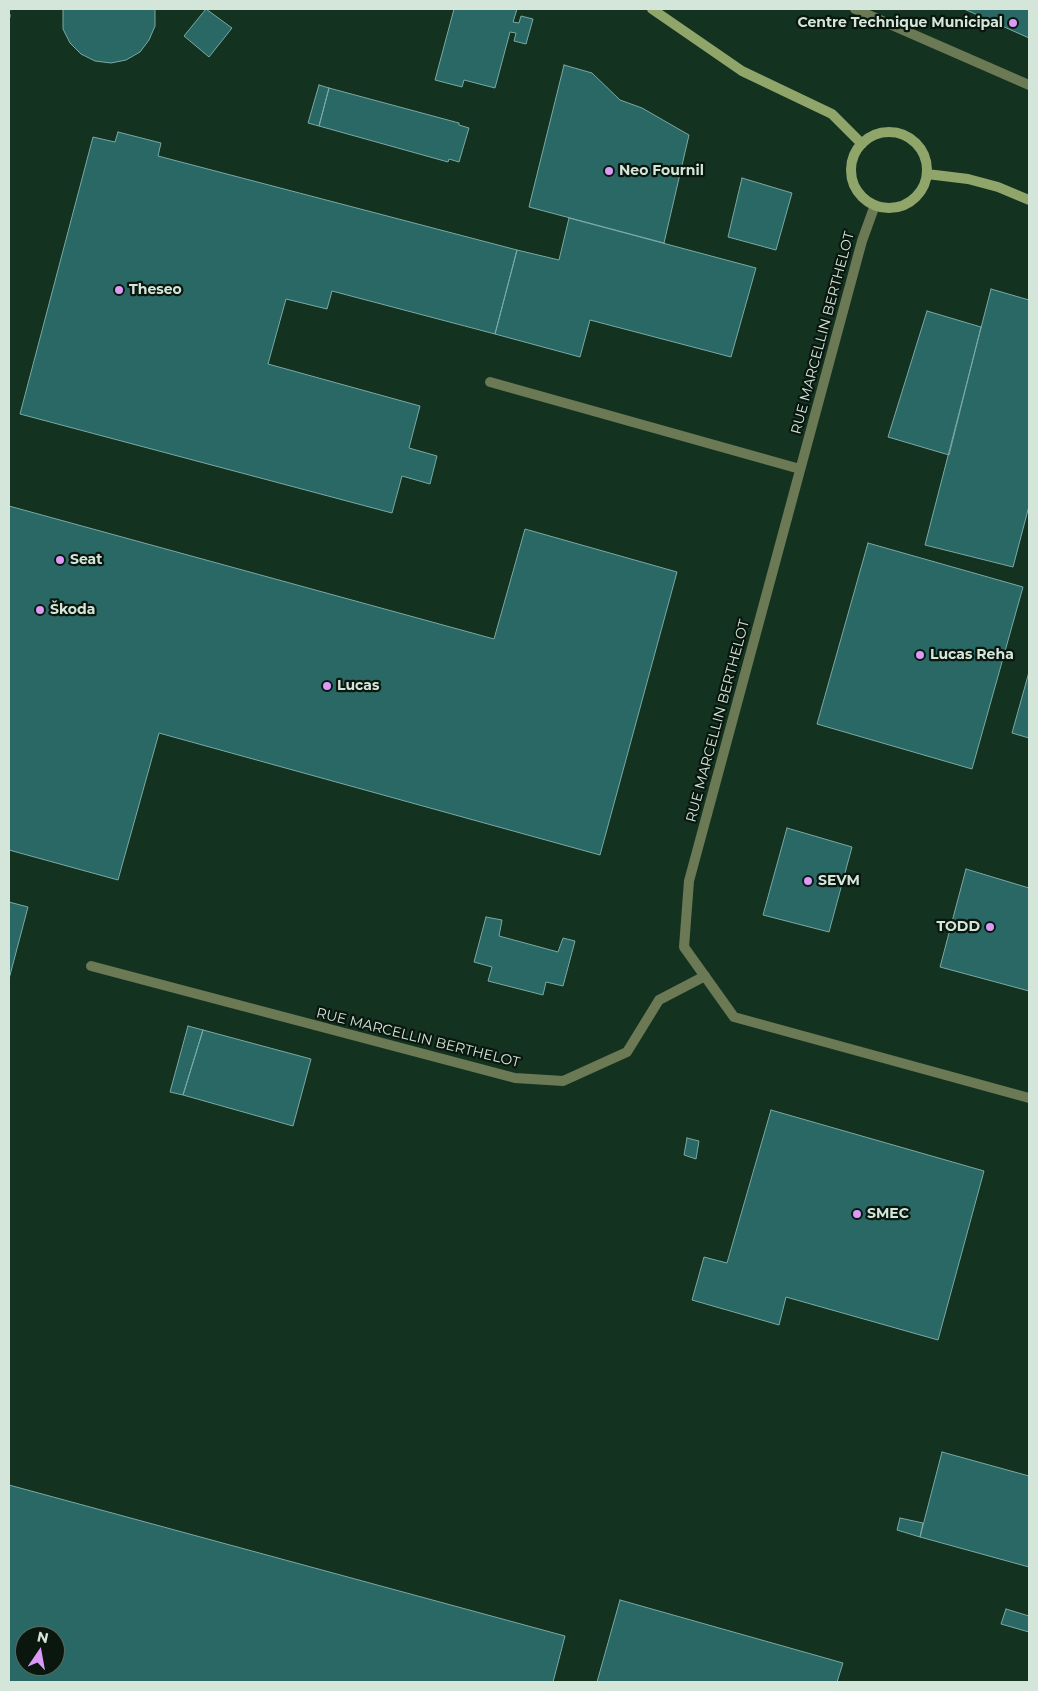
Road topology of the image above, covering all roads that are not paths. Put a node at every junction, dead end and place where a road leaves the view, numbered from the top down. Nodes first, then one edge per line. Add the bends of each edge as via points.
1 (652, 9) edge
2 (855, 9) edge
3 (1029, 85) edge
4 (862, 144) junction
5 (927, 174) junction
6 (1029, 200) edge
7 (875, 205) junction
8 (490, 382) dead end
9 (800, 469) junction
10 (91, 966) dead end
11 (705, 976) junction
12 (1029, 1098) edge

1 - 4 street via 742,71 832,114
2 - 3 street
4 - 5 street via 882,132 905,136 922,151
4 - 7 street via 853,159 852,178 864,199
5 - 6 street via 968,178
5 - 7 street via 918,195 908,202 898,207
7 - 9 street, RUE MARCELLIN BERTHELOT via 862,241
8 - 9 street
9 - 11 street, RUE MARCELLIN BERTHELOT via 689,881 684,946
10 - 11 street, RUE MARCELLIN BERTHELOT via 515,1078 563,1081 627,1052 658,1000
11 - 12 street, RUE MARCELLIN BERTHELOT via 734,1018

